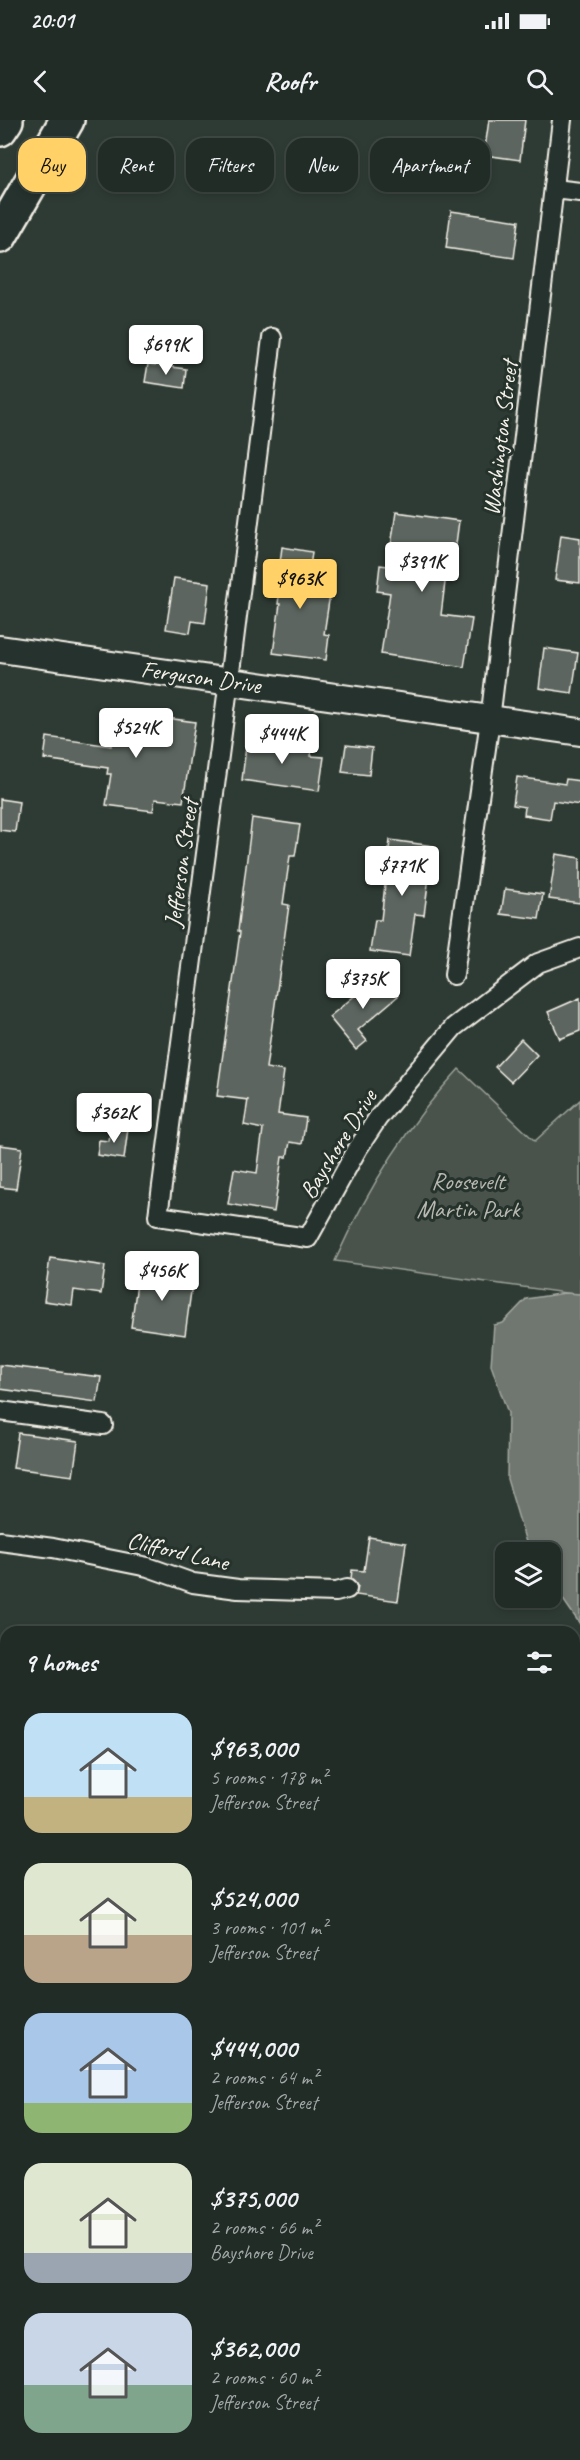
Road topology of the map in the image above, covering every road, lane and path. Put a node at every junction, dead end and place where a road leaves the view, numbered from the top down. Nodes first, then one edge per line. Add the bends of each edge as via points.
1 (6, 120) edge
2 (67, 120) edge
3 (562, 120) edge
4 (0, 129) edge
5 (554, 189) junction
6 (580, 192) edge
7 (0, 236) edge
8 (272, 338) dead end
9 (0, 649) edge
10 (229, 680) junction
11 (490, 720) junction
12 (580, 732) edge
13 (580, 948) edge
14 (454, 975) dead end
15 (308, 1238) joint
16 (0, 1411) edge
17 (103, 1425) dead end
18 (0, 1541) edge
19 (347, 1589) dead end

1 - 4 highway
2 - 7 highway
3 - 5 street, Washington Street
5 - 6 street
5 - 11 street, Washington Street
8 - 10 street, Jefferson Street
9 - 10 street, Ferguson Drive
10 - 11 street, Ferguson Drive
10 - 15 street, Jefferson Street via 158,1216
11 - 12 street, Ferguson Drive
11 - 14 street, Washington Street
13 - 15 street, Bayshore Drive via 538,963 454,1027 378,1118
16 - 17 street
18 - 19 street, Clifford Lane via 148,1567 193,1583 238,1589

